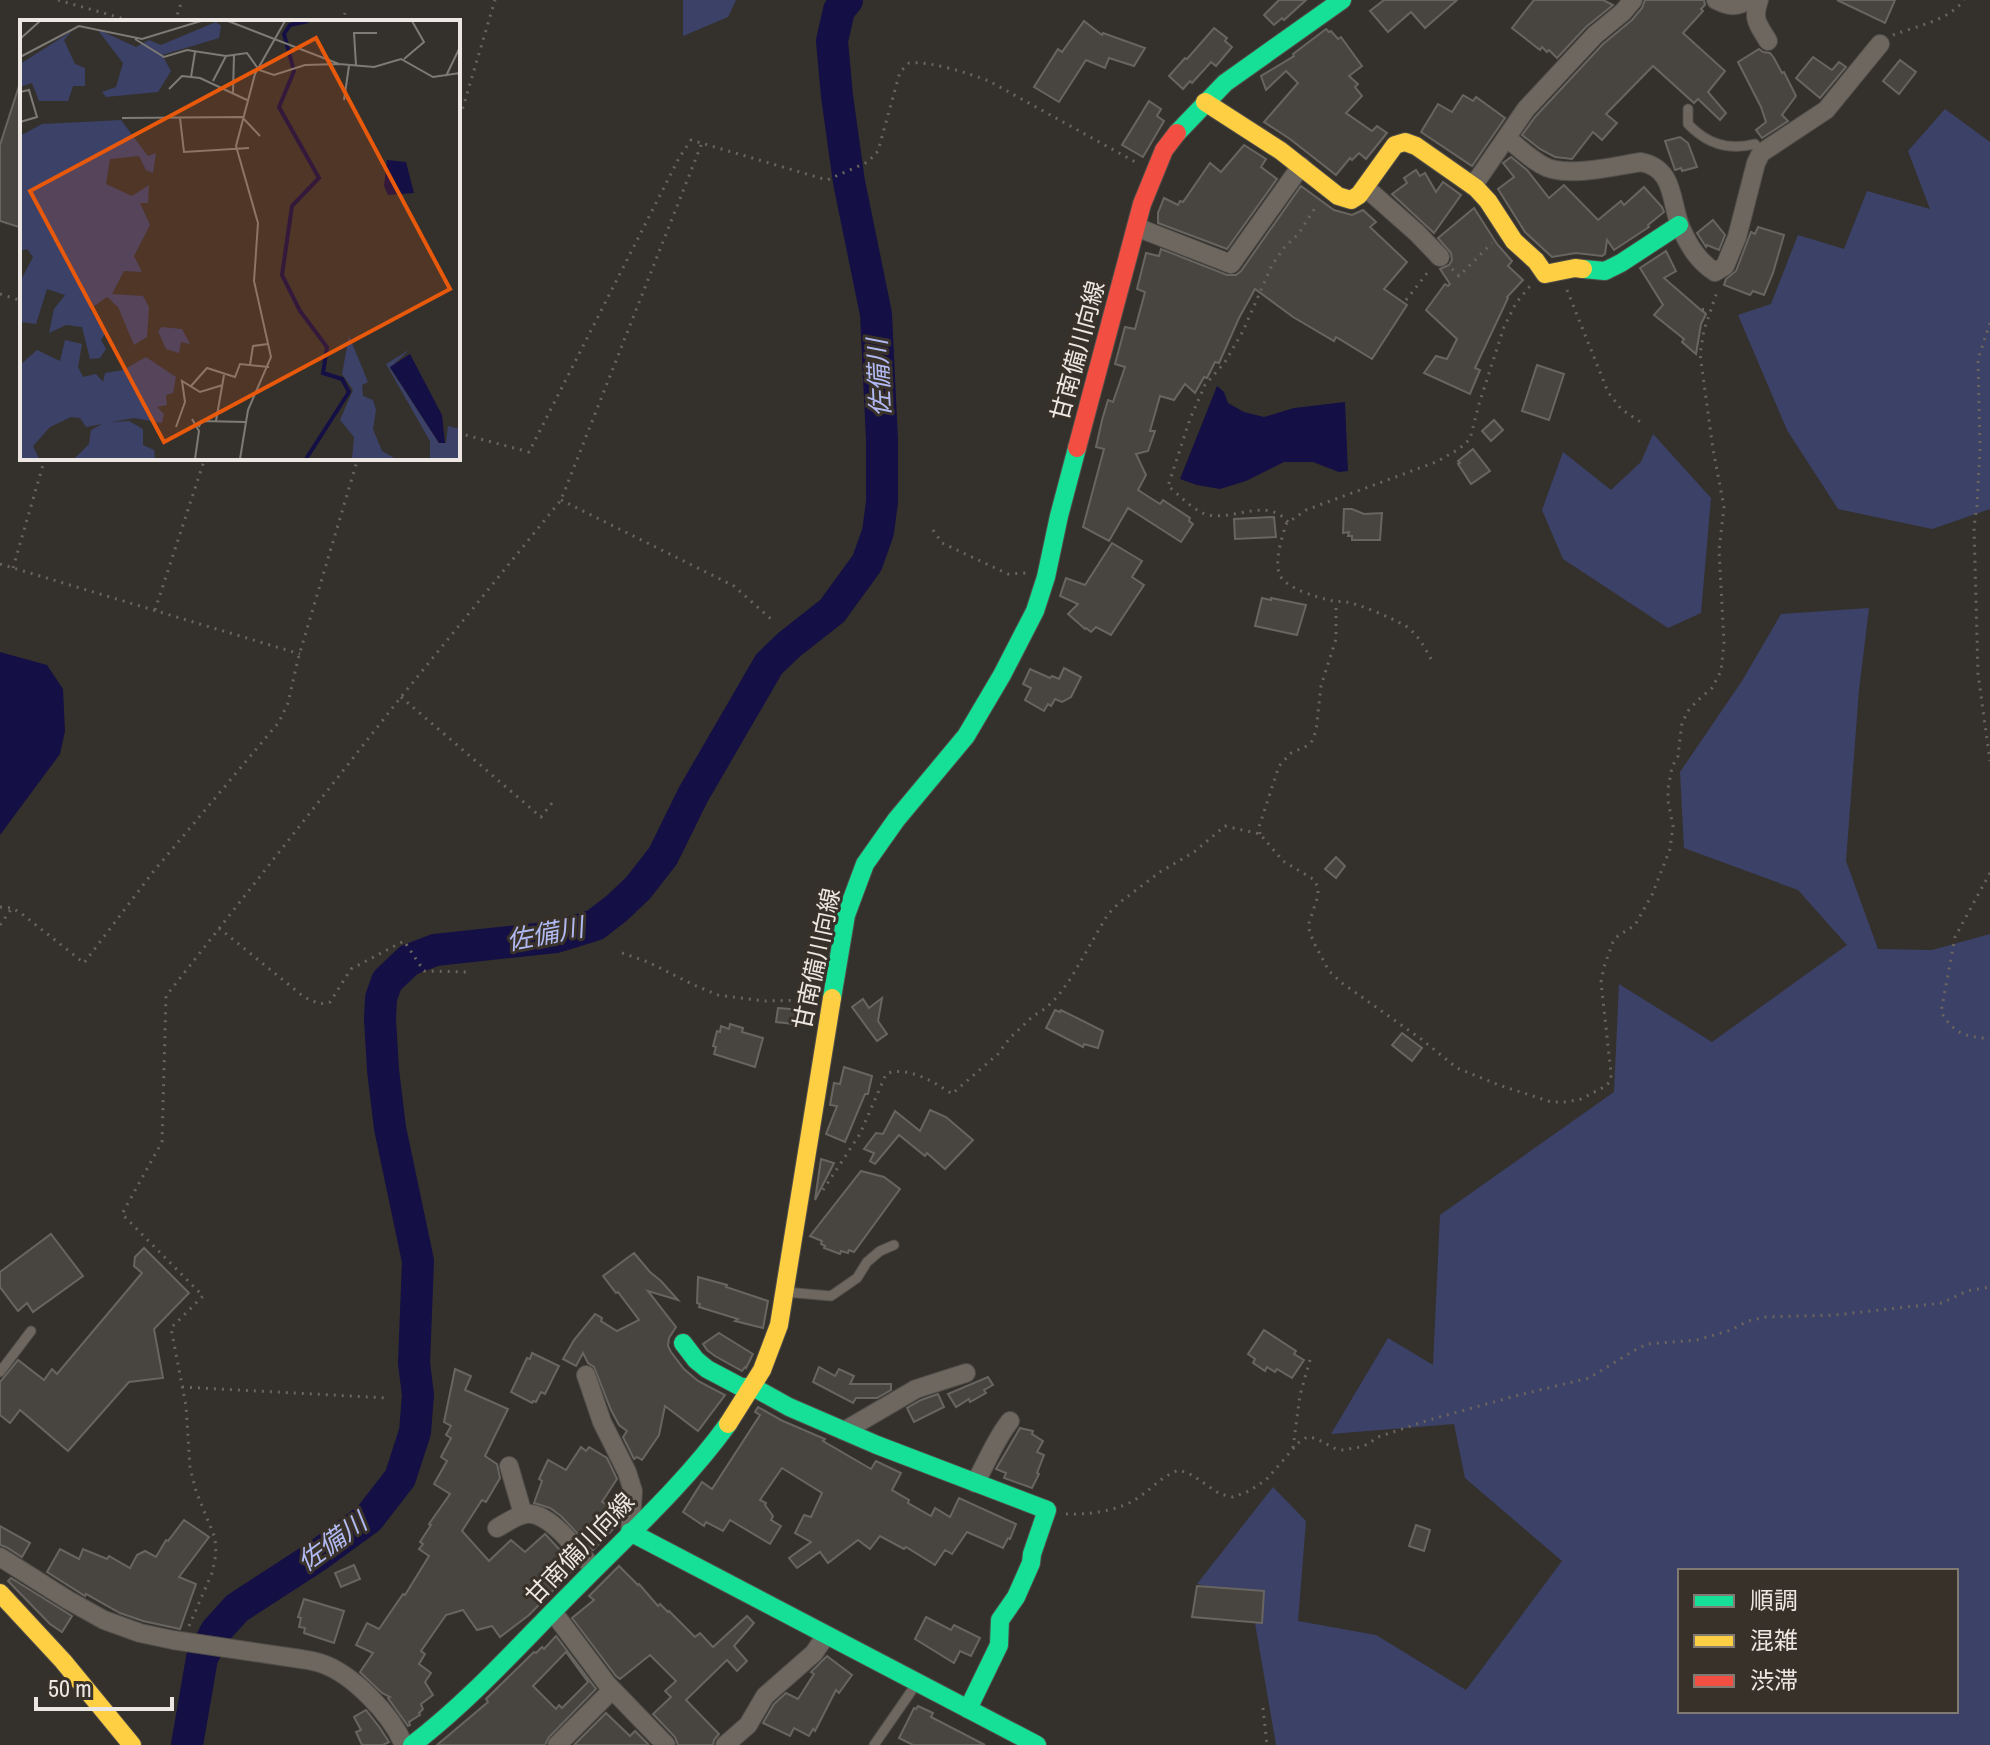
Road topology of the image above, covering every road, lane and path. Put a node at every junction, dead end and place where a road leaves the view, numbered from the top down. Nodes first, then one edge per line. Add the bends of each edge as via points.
1 (58, 0) edge
2 (182, 0) edge
3 (495, 0) edge
4 (1342, 0) edge
5 (1716, 0) edge
6 (1748, 0) edge
7 (1759, 0) edge
8 (1964, 0) edge
9 (1625, 2) edge
10 (345, 13) dead end
11 (128, 20) edge
12 (176, 20) edge
13 (343, 20) edge
14 (1768, 41) dead end
15 (1880, 44) joint
16 (1205, 102) junction
17 (1688, 109) dead end
18 (460, 117) edge
19 (1507, 138) junction
20 (702, 143) junction
21 (1761, 153) junction
22 (1301, 166) junction
23 (1154, 173) junction
24 (1473, 186) junction
25 (1327, 187) junction
26 (1365, 187) junction
27 (1679, 225) junction
28 (1136, 227) junction
29 (1505, 228) junction
30 (1440, 257) junction
31 (1552, 272) junction
32 (1715, 272) junction
33 (0, 294) edge
34 (20, 300) edge
35 (1406, 300) dead end
36 (1990, 323) edge
37 (1642, 423) dead end
38 (460, 434) edge
39 (44, 460) edge
40 (204, 460) edge
41 (357, 460) edge
42 (561, 500) junction
43 (1288, 522) junction
44 (933, 530) dead end
45 (0, 564) edge
46 (13, 568) junction
47 (1046, 577) junction
48 (1336, 602) junction
49 (155, 610) junction
50 (771, 619) dead end
51 (300, 654) junction
52 (1431, 659) dead end
53 (401, 697) junction
54 (1990, 761) edge
55 (552, 803) dead end
56 (1260, 834) junction
57 (1990, 873) edge
58 (0, 907) edge
59 (12, 908) junction
60 (0, 925) edge
61 (219, 928) junction
62 (622, 953) dead end
63 (468, 972) dead end
64 (831, 1002) junction
65 (1990, 1039) edge
66 (798, 1213) junction
67 (894, 1245) dead end
68 (1990, 1287) edge
69 (785, 1292) junction
70 (31, 1331) dead end
71 (683, 1343) dead end
72 (1310, 1360) dead end
73 (0, 1372) edge
74 (966, 1373) dead end
75 (586, 1375) dead end
76 (182, 1387) junction
77 (753, 1387) junction
78 (388, 1398) dead end
79 (1010, 1421) dead end
80 (844, 1431) junction
81 (1293, 1448) junction
82 (509, 1466) dead end
83 (975, 1483) junction
84 (1047, 1510) junction
85 (523, 1514) junction
86 (497, 1528) dead end
87 (630, 1532) junction
88 (0, 1557) edge
89 (594, 1569) junction
90 (0, 1593) edge
91 (553, 1612) junction
92 (826, 1635) junction
93 (192, 1642) junction
94 (917, 1683) junction
95 (612, 1690) junction
96 (1263, 1708) dead end
97 (968, 1709) junction
98 (132, 1745) edge
99 (404, 1745) edge
100 (412, 1745) edge
101 (557, 1745) edge
102 (666, 1745) edge
103 (725, 1745) edge
104 (874, 1745) edge
105 (1037, 1745) edge
106 (1267, 1745) edge

1 - 11 path
2 - 12 path
3 - 18 path
4 - 16 main road, 甘南備川向線
5 - 6 street via 1738,6
7 - 14 street via 1754,13
8 - 15 path via 1947,15
9 - 19 street via 1526,109
10 - 13 path
15 - 21 street via 1826,110
16 - 22 main road
16 - 23 main road, 甘南備川向線 via 1164,150
17 - 21 lane via 1688,124 1695,131 1726,147 1755,144
19 - 24 street
19 - 27 street via 1554,170 1651,164 1670,186
20 - 23 path via 830,179 868,162 878,151 900,72 918,62 989,81
20 - 38 path via 691,140 679,158 529,452
20 - 42 path
21 - 32 street via 1737,237 1725,266
22 - 25 main road
22 - 28 street via 1231,264
23 - 28 main road, 甘南備川向線
24 - 26 main road via 1405,142 1395,145
24 - 29 main road
25 - 26 main road via 1351,200
25 - 43 path via 1272,265 1243,331 1205,385 1168,486 1208,515 1264,510 1275,511
26 - 30 street
27 - 31 main road via 1605,271
27 - 32 street via 1694,254
28 - 47 main road, 甘南備川向線
29 - 30 path via 1459,276
29 - 31 main road via 1518,246
30 - 35 path
31 - 37 path via 1608,392
31 - 43 path via 1540,275 1504,327 1470,439 1436,462 1306,510
32 - 56 path via 1719,287 1700,354 1724,507 1719,550 1721,671 1682,723 1669,776 1673,826 1664,866 1635,925 1618,936 1604,967 1611,1080 1581,1099 1551,1102 1457,1068 1329,971 1308,926 1318,887 1283,861
33 - 34 path
36 - 54 path via 1978,359 1980,448 1974,527 1978,674
39 - 46 path
40 - 49 path
41 - 51 path
42 - 50 path via 734,586
42 - 53 path
43 - 48 path via 1280,549 1281,578 1305,593
44 - 47 path via 942,543 1008,574
45 - 46 path
46 - 49 path
47 - 64 main road, 甘南備川向線 via 1024,635 966,736 865,864 846,915
48 - 52 path via 1406,626
48 - 56 path via 1336,639 1321,686 1316,731 1307,746 1279,766
49 - 51 path
51 - 59 path via 279,722 84,963
53 - 55 path via 541,817
53 - 61 path
56 - 66 path via 1225,826 1119,903 1058,996 952,1094 917,1075 886,1074 860,1134 810,1209
57 - 65 path via 1955,937 1941,1012 1958,1032
58 - 59 path
59 - 60 path
61 - 63 path via 304,997 320,1004 330,1002 351,969 404,941 424,971
61 - 76 path via 166,996 162,1142 122,1214 203,1296 171,1328
62 - 64 path via 718,995
64 - 66 main road, 甘南備川向線
66 - 69 main road, 甘南備川向線
67 - 69 lane via 880,1251 857,1278 831,1296
68 - 81 path via 1942,1303 1766,1317 1697,1340 1647,1344 1589,1378 1429,1420 1361,1447 1336,1449 1307,1437
69 - 77 main road, 甘南備川向線 via 772,1350
70 - 73 lane
71 - 77 main road via 707,1369 741,1387
72 - 81 path
74 - 80 street via 916,1389
75 - 87 street via 633,1491
76 - 78 path
76 - 93 path via 190,1468 216,1554 188,1627
77 - 80 main road
77 - 87 main road, 甘南備川向線 via 705,1453
79 - 83 street
80 - 83 main road
81 - 84 path via 1266,1480 1233,1497 1179,1470 1134,1501 1102,1511 1085,1515
82 - 85 street
83 - 84 main road
84 - 97 main road via 1031,1563 1000,1620 999,1645
85 - 86 street
85 - 89 street via 551,1522
87 - 89 main road, 甘南備川向線
87 - 92 main road
88 - 93 street via 104,1620
89 - 91 main road, 甘南備川向線
90 - 98 main road
91 - 95 street
91 - 100 main road, 甘南備川向線
92 - 94 main road
92 - 103 street
93 - 99 street via 335,1670 387,1715
94 - 97 main road
94 - 104 lane
95 - 101 street
95 - 102 street
96 - 106 path
97 - 105 main road

